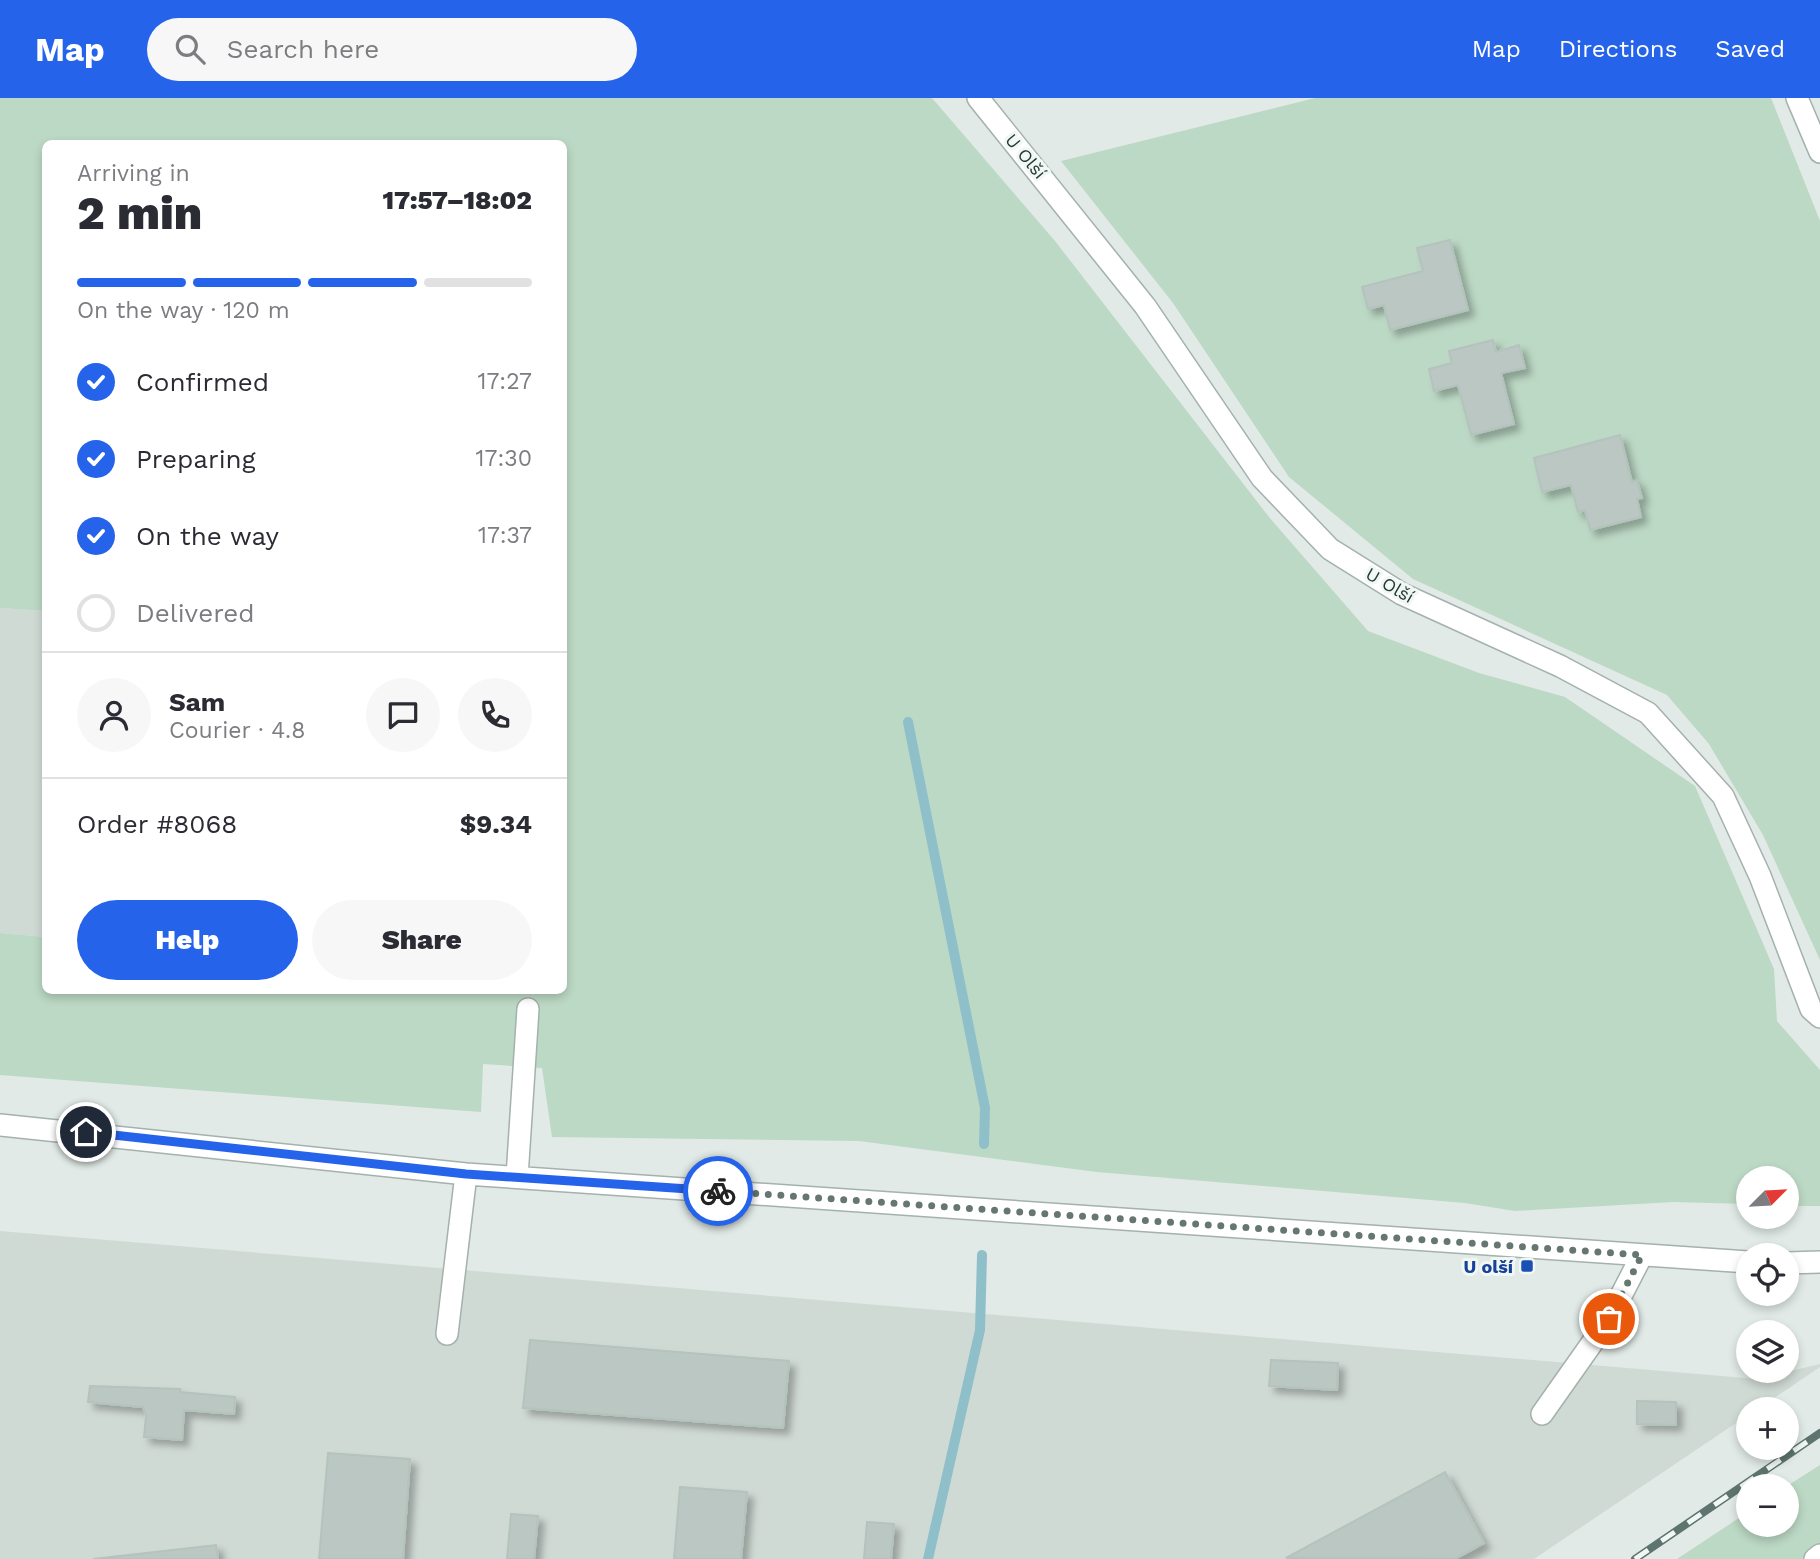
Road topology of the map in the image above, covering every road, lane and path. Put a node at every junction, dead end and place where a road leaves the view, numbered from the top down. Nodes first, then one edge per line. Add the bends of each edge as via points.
1 (978, 98) edge
2 (1797, 98) edge
3 (1820, 152) edge
4 (528, 1009) dead end
5 (1820, 1017) edge
6 (0, 1125) edge
7 (466, 1174) junction
8 (517, 1177) junction
9 (1642, 1255) junction
10 (1736, 1261) edge
11 (1820, 1262) edge
12 (1799, 1263) edge
13 (447, 1334) dead end
14 (1542, 1414) dead end
15 (1820, 1555) edge
16 (1815, 1559) edge

1 - 5 street, U Olší via 1145,306 1262,478 1330,549 1402,594 1560,666 1648,713 1723,796 1760,876 1811,1009
2 - 3 street
4 - 8 street
6 - 7 street
7 - 8 street
7 - 13 street
8 - 9 street
9 - 10 street
9 - 14 street via 1609,1319
11 - 12 street
15 - 16 street

